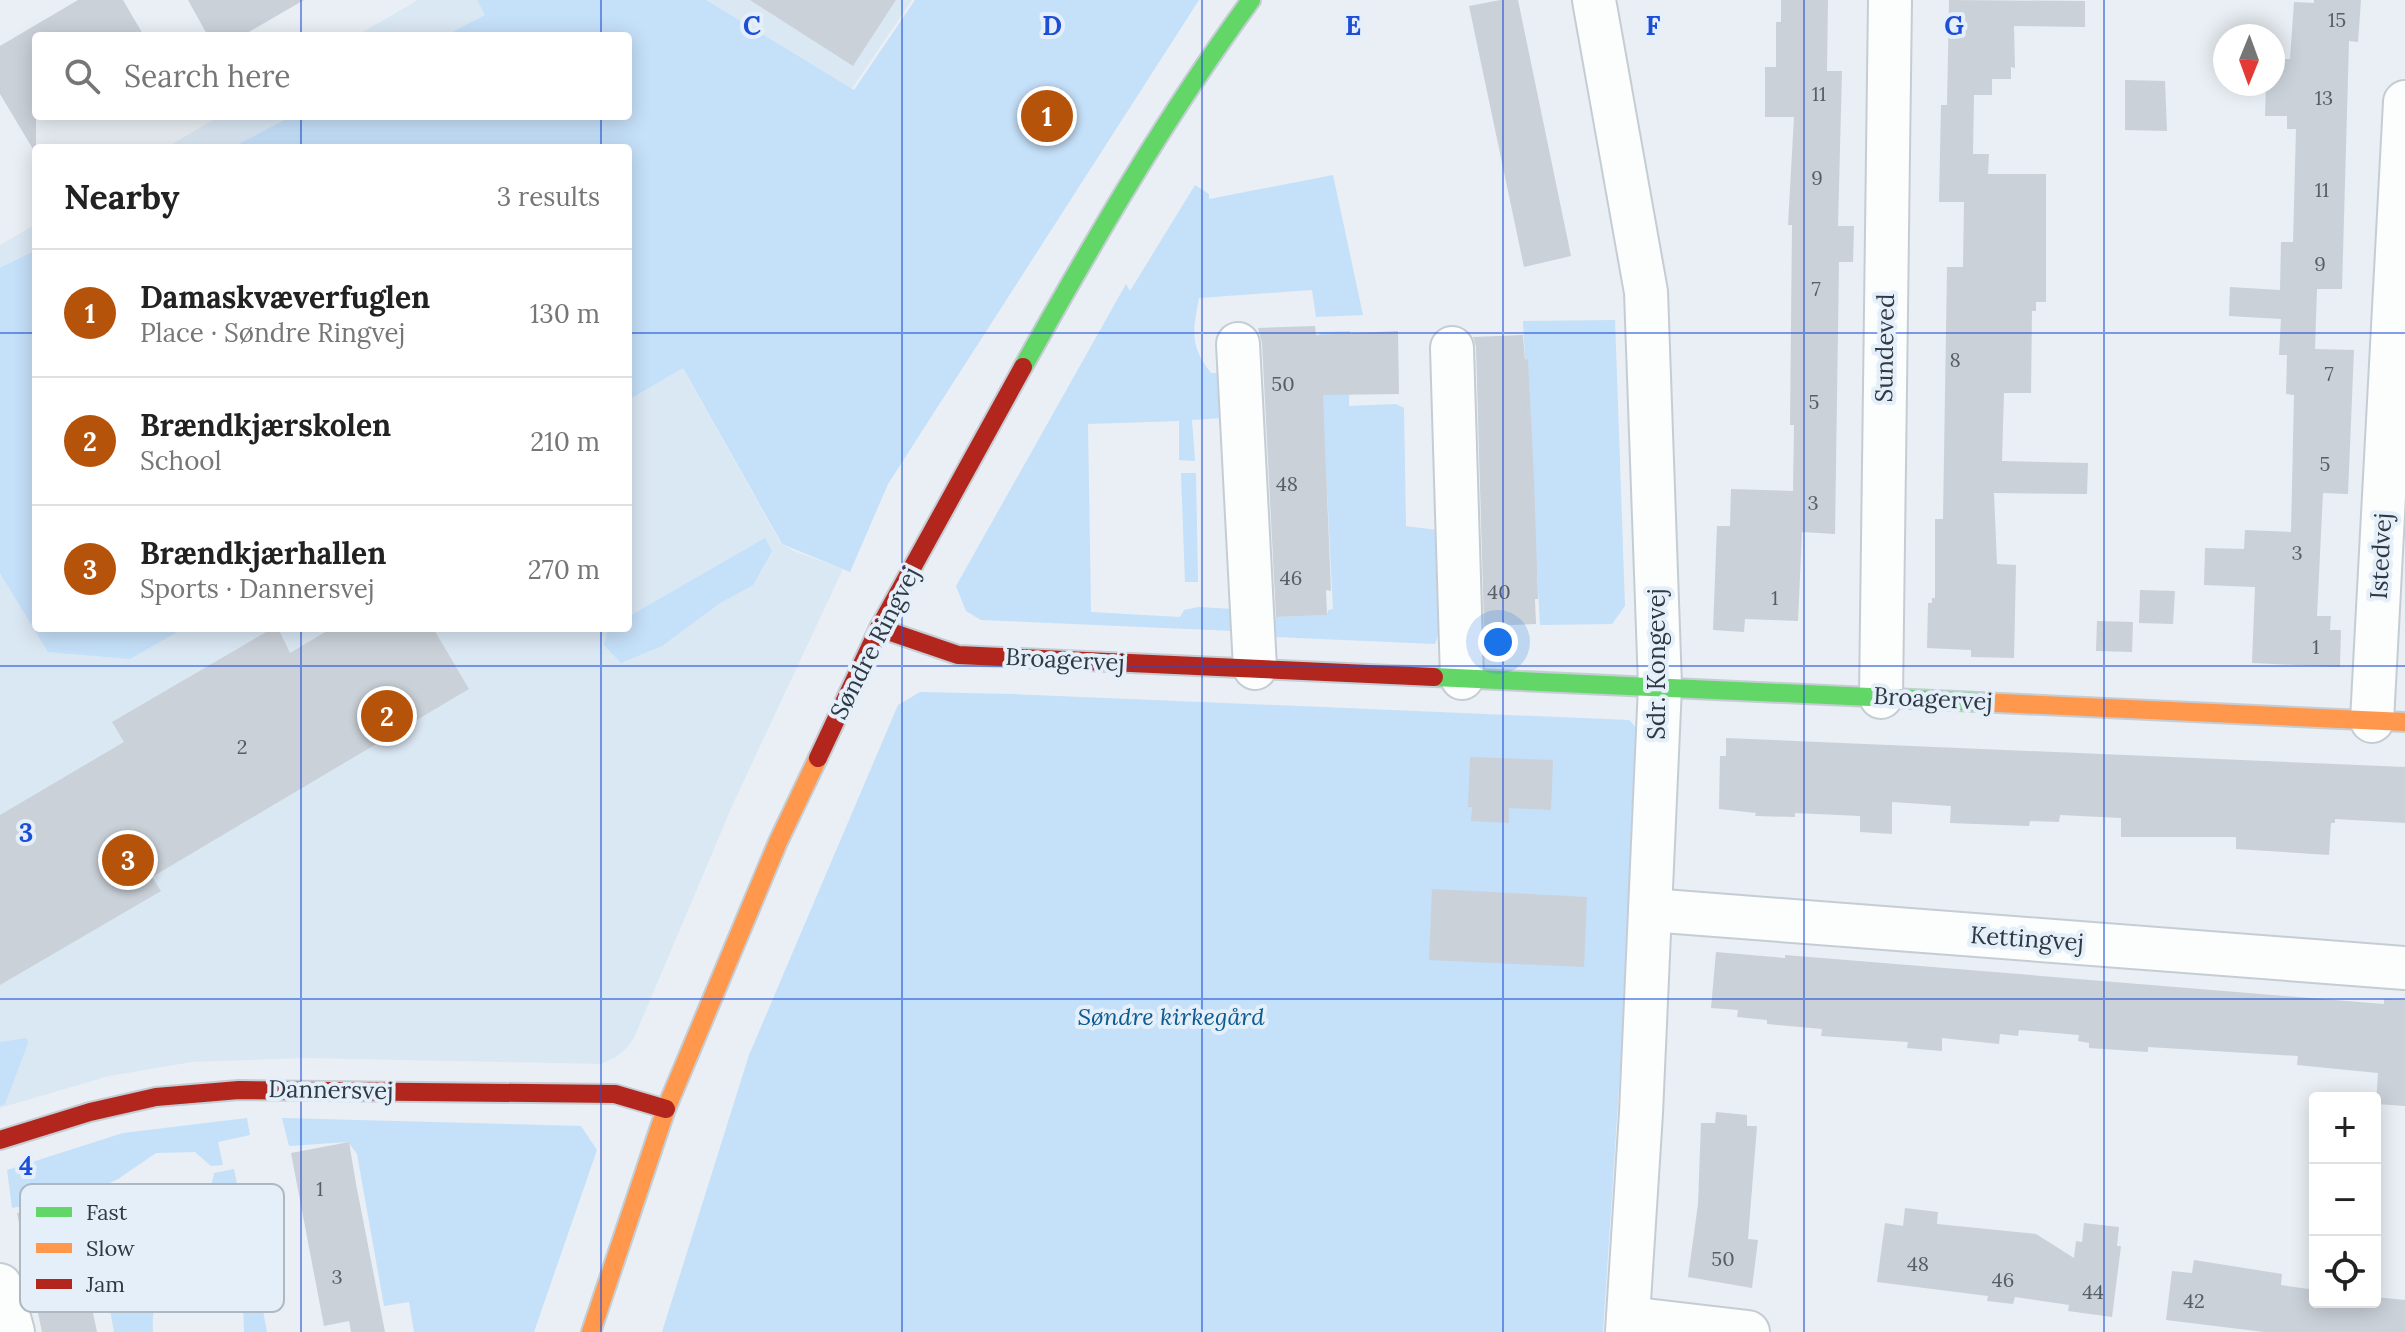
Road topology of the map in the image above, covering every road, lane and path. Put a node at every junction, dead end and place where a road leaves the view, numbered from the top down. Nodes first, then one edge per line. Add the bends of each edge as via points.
1 (1251, 0) edge
2 (1594, 0) edge
3 (1890, 0) edge
4 (2405, 102) edge
5 (1238, 344) dead end
6 (1452, 348) dead end
7 (879, 628) junction
8 (1255, 668) junction
9 (1462, 678) junction
10 (1660, 686) junction
11 (1881, 697) junction
12 (2388, 722) edge
13 (1650, 910) junction
14 (2405, 968) edge
15 (666, 1109) junction
16 (0, 1140) edge
17 (0, 1285) edge
18 (1628, 1325) edge
19 (13, 1332) edge
20 (591, 1332) edge
21 (1748, 1332) edge

1 - 7 street, Søndre Ringvej via 1092,243
2 - 10 street, Sdr. Kongevej via 1646,292
3 - 11 street, Sundeved
4 - 12 street, Istedvej
5 - 8 street
6 - 9 street
7 - 8 street, Broagervej via 958,655
7 - 15 street, Søndre Ringvej via 778,842
8 - 9 street, Broagervej
9 - 10 street, Broagervej
10 - 11 street, Broagervej
10 - 13 street, Sdr. Kongevej
11 - 12 street, Broagervej
13 - 14 street, Kettingvej
13 - 18 street, Sdr. Kongevej
15 - 16 street, Dannersvej via 615,1094 239,1090 156,1097
15 - 20 street, Søndre Ringvej
17 - 19 street
18 - 21 street

